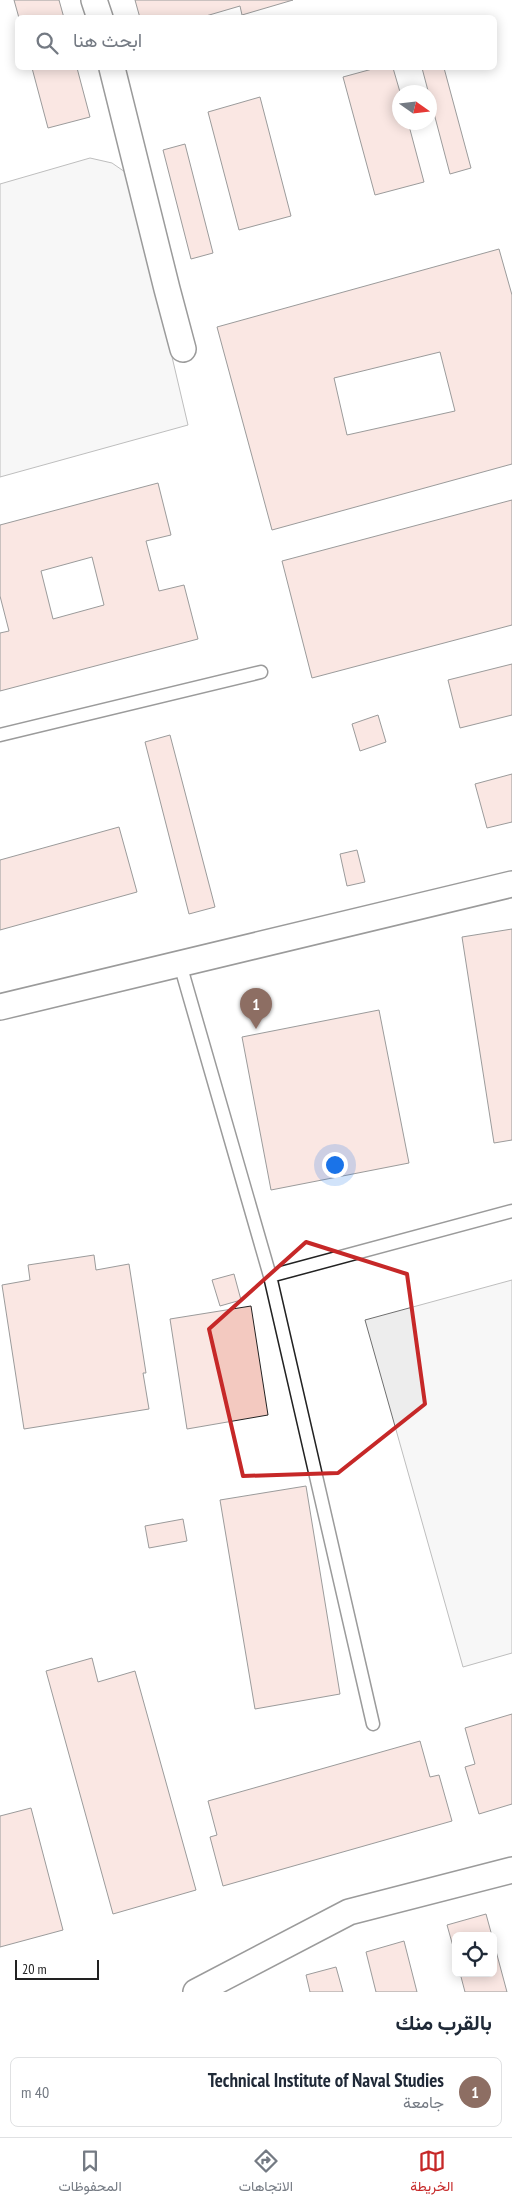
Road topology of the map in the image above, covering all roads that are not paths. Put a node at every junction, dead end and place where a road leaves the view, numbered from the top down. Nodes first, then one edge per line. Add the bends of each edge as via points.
1 (94, 0) edge
2 (99, 15) edge
3 (112, 70) edge
4 (184, 349) dead end
5 (261, 672) dead end
6 (0, 735) edge
7 (512, 884) edge
8 (180, 964) junction
9 (0, 1007) edge
10 (512, 1211) edge
11 (270, 1276) junction
12 (372, 1724) dead end
13 (512, 1870) edge
14 (196, 1992) edge

1 - 2 street
3 - 4 street
5 - 6 lane
7 - 8 street
8 - 9 street
8 - 11 lane
10 - 11 lane
11 - 12 lane
13 - 14 street via 349,1912

